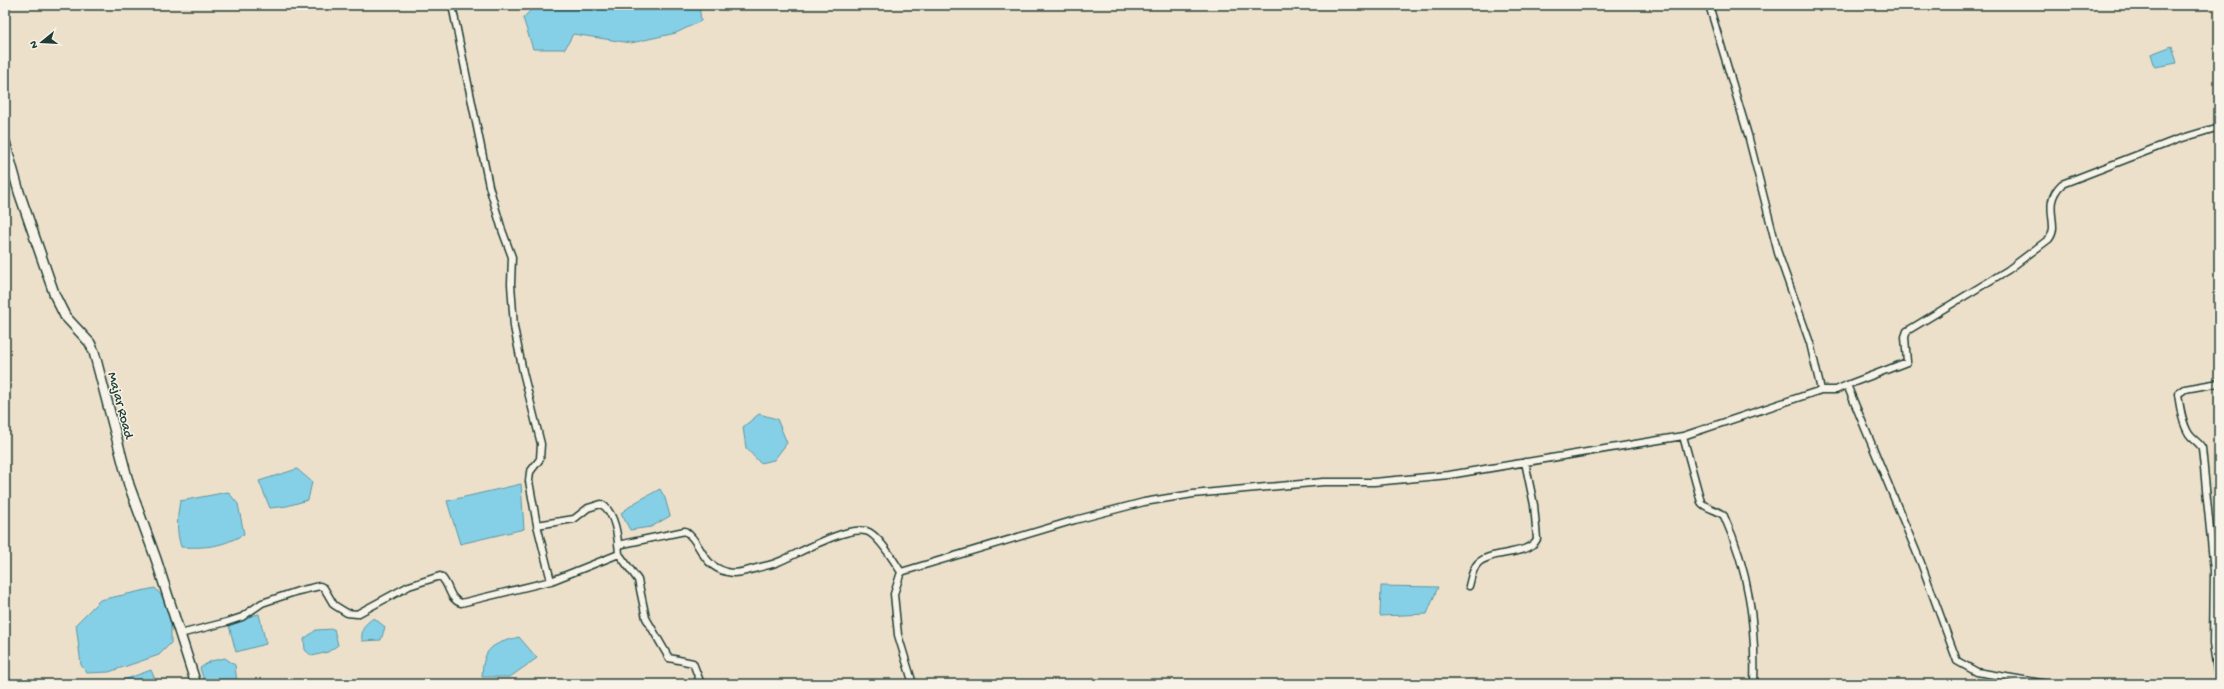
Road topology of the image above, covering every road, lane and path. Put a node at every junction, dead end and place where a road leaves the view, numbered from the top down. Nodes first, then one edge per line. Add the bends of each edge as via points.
1 (452, 5) edge
2 (1709, 5) edge
3 (2219, 127) edge
4 (5, 142) edge
5 (2219, 384) edge
6 (1847, 385) junction
7 (1821, 390) junction
8 (1683, 436) junction
9 (1526, 462) junction
10 (536, 525) junction
11 (618, 545) junction
12 (620, 554) junction
13 (901, 572) junction
14 (551, 580) junction
15 (1469, 586) dead end
16 (180, 634) junction
17 (196, 684) edge
18 (702, 684) edge
19 (913, 684) edge
20 (1754, 684) edge
21 (2047, 684) edge
22 (2219, 684) edge

1 - 10 street via 488,186 512,257 514,327 541,444 540,459 530,472 529,481
2 - 7 street via 1748,135 1778,253 1810,343
3 - 6 street via 2176,140 2062,184 2051,199 2052,232 2049,239 2008,270 1907,331 1904,337 1907,362
4 - 16 main road, Majar Road via 19,192 55,296 65,316 90,343 94,352 129,485
5 - 22 street via 2185,389 2178,394 2188,433 2202,448 2214,572 2213,644
6 - 7 street via 1836,390
6 - 21 street via 1957,661 1977,672
7 - 8 street
8 - 9 street
8 - 20 street via 1702,505 1719,511 1724,516 1743,564 1753,621
9 - 13 street via 1449,475 1374,482 1323,482 1276,486 1193,494 1144,502
9 - 15 street via 1537,539 1531,547 1481,561 1474,570
10 - 11 street via 574,519 588,508 601,504 609,511
10 - 14 street
11 - 12 street
11 - 13 street via 685,531 691,536 704,558 728,573 738,573 776,563 833,536 866,531 878,540
12 - 14 street
12 - 18 street via 638,580 646,618 656,639 669,658 693,663
13 - 19 street via 894,594 898,635
14 - 16 street via 461,603 451,596 440,576 409,586 357,614 347,613 334,605 324,588 320,586 262,603 242,617
16 - 17 main road, Majar Road

